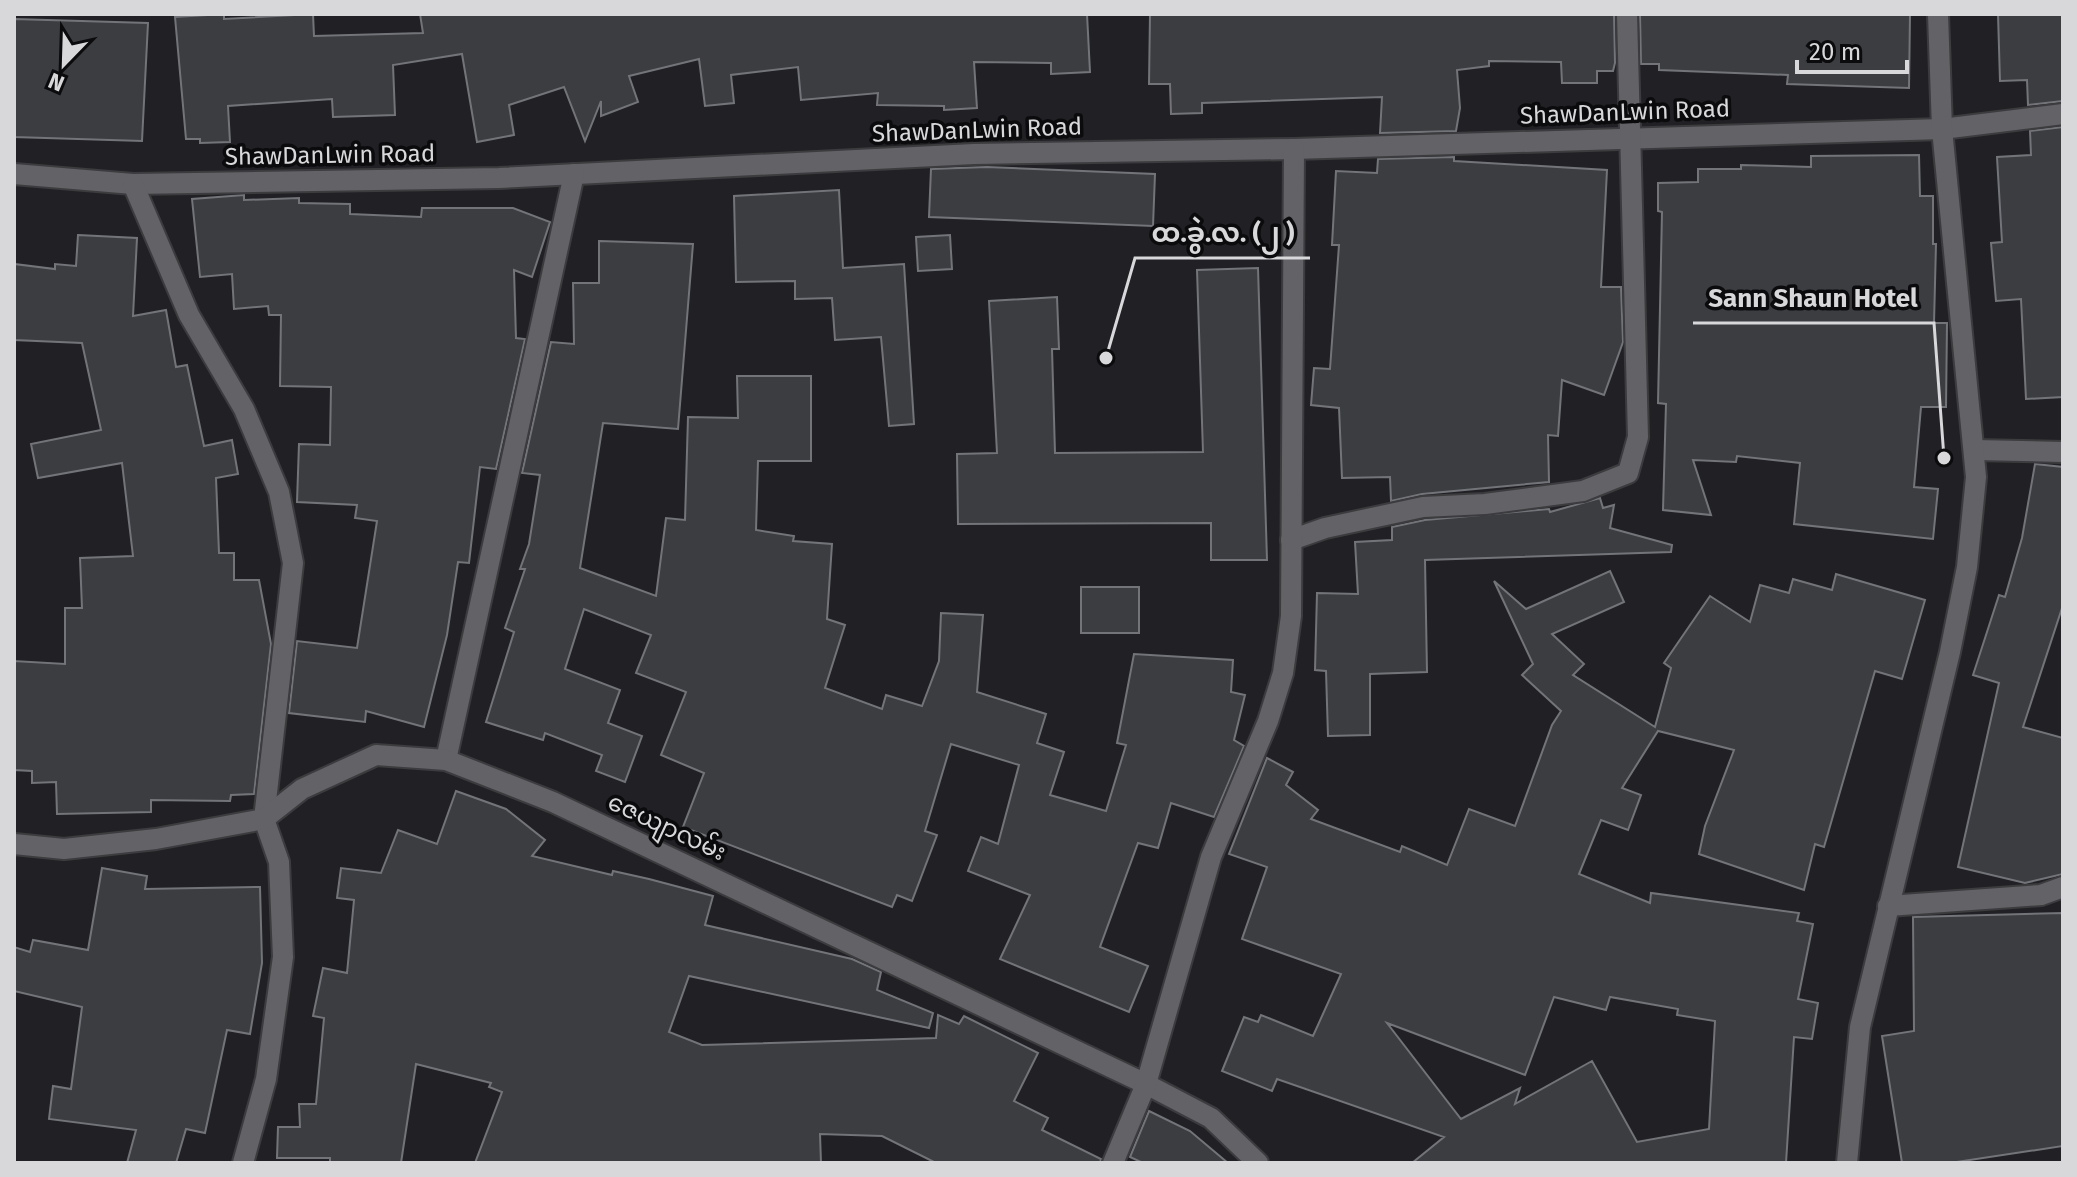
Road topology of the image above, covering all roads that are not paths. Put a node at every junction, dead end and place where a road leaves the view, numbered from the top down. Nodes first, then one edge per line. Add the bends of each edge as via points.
1 (1627, 14) edge
2 (1938, 14) edge
3 (2063, 114) edge
4 (1942, 129) junction
5 (1629, 137) junction
6 (1294, 149) junction
7 (14, 174) edge
8 (574, 174) junction
9 (133, 184) junction
10 (1975, 450) junction
11 (2063, 452) edge
12 (1291, 540) junction
13 (446, 760) junction
14 (264, 819) junction
15 (14, 844) edge
16 (2063, 887) edge
17 (1888, 906) junction
18 (1146, 1084) junction
19 (243, 1163) edge
20 (1113, 1163) edge
21 (1258, 1163) edge
22 (1847, 1163) edge

1 - 5 street
2 - 4 street
3 - 4 street, ShawDanLwin Road
4 - 5 street, ShawDanLwin Road
4 - 10 street
5 - 6 street, ShawDanLwin Road
5 - 12 street via 1638,437 1628,473 1583,491 1423,507
6 - 8 street, ShawDanLwin Road via 974,154
6 - 12 street
7 - 9 street, ShawDanLwin Road
8 - 9 street, ShawDanLwin Road
8 - 13 street
9 - 14 street via 189,315 244,409 279,492 293,563
10 - 11 street
10 - 17 street via 1967,567
12 - 18 street via 1291,616 1283,673 1211,857
13 - 14 street, ဇေယျာလမ်း via 376,755 302,789
13 - 18 street, ဇေယျာလမ်း via 553,802
14 - 15 street, ဇေယျာလမ်း via 64,849
14 - 19 street via 279,862 283,957 266,1079
16 - 17 street via 2041,895
17 - 22 street via 1860,1027
18 - 20 street
18 - 21 street, ဇေယျာလမ်း via 1211,1118

